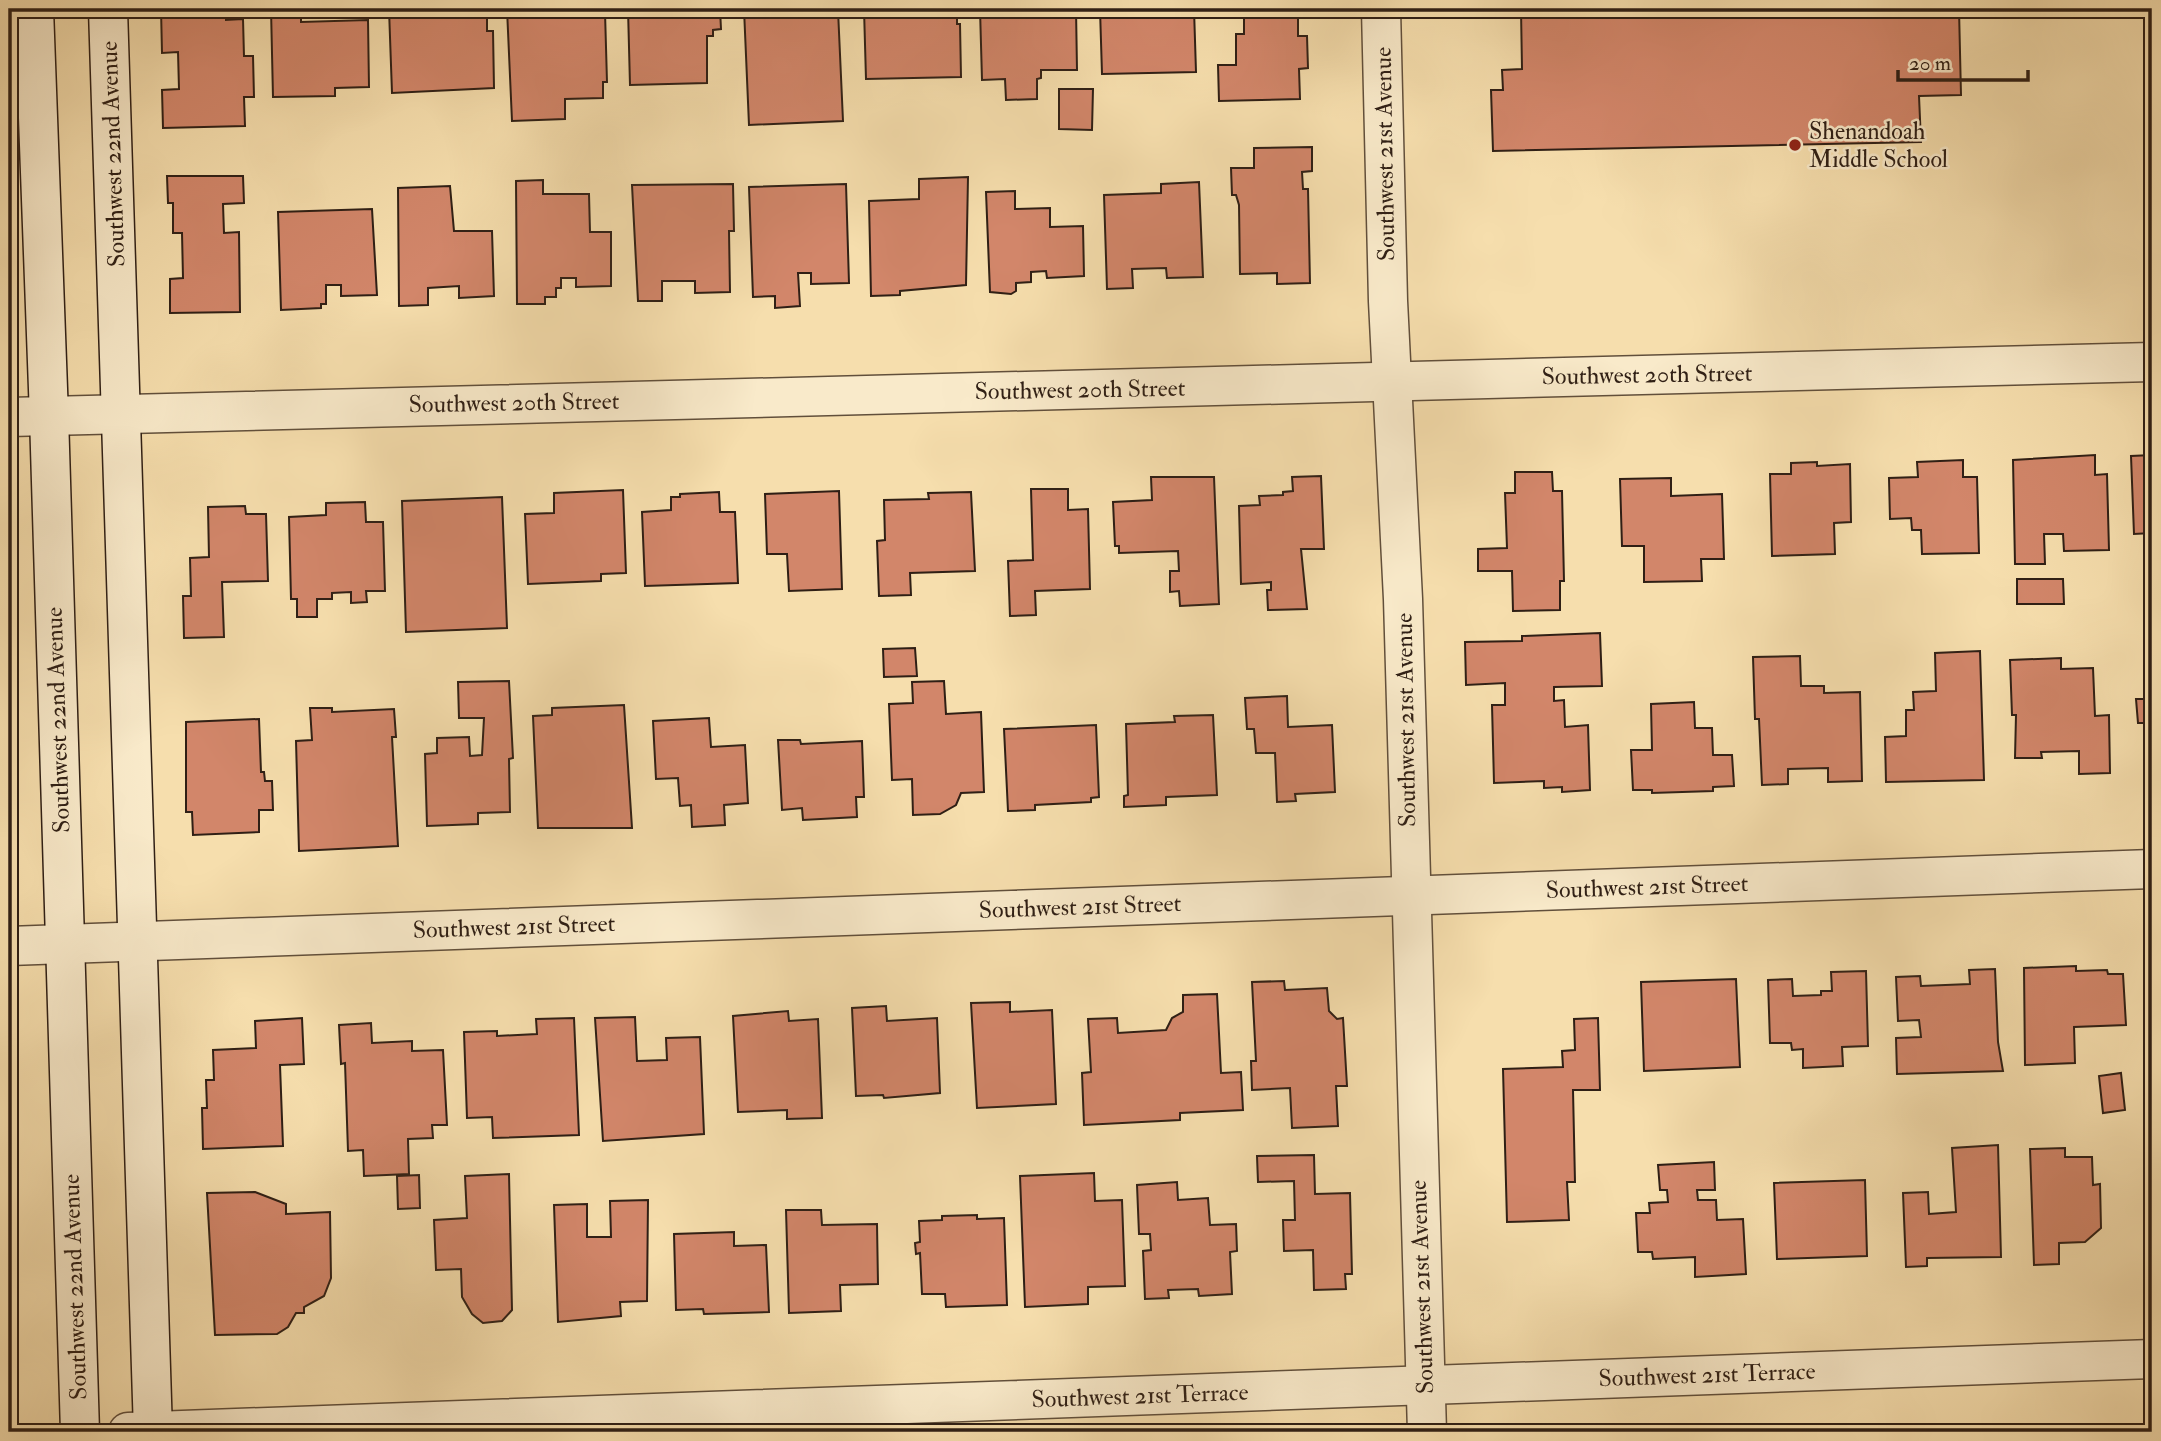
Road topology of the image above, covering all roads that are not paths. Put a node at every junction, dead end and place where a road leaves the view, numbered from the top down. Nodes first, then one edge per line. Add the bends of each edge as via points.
1 (33, 9) edge
2 (108, 9) edge
3 (1381, 9) edge
4 (2152, 362) edge
5 (1392, 382) junction
6 (122, 413) junction
7 (50, 416) junction
8 (9, 418) edge
9 (2152, 869) edge
10 (1411, 895) junction
11 (138, 941) junction
12 (65, 944) junction
13 (9, 946) edge
14 (2152, 1359) edge
15 (1425, 1385) junction
16 (80, 1432) edge
17 (144, 1432) edge
18 (1427, 1432) edge

1 - 7 street, Southwest 22nd Avenue
2 - 6 street, Southwest 22nd Avenue
3 - 5 street, Southwest 21st Avenue
4 - 5 street, Southwest 20th Street
5 - 6 street, Southwest 20th Street
5 - 10 street, Southwest 21st Avenue
6 - 7 street, Southwest 20th Street
6 - 11 street, Southwest 22nd Avenue
7 - 8 street, Southwest 20th Street
7 - 12 street, Southwest 22nd Avenue
9 - 10 street, Southwest 21st Street
10 - 11 street, Southwest 21st Street
10 - 15 street, Southwest 21st Avenue
11 - 12 street, Southwest 21st Street
11 - 17 street, Southwest 22nd Avenue
12 - 13 street, Southwest 21st Street
12 - 16 street, Southwest 22nd Avenue
14 - 15 street, Southwest 21st Terrace
15 - 17 street, Southwest 21st Terrace
15 - 18 street, Southwest 21st Avenue

